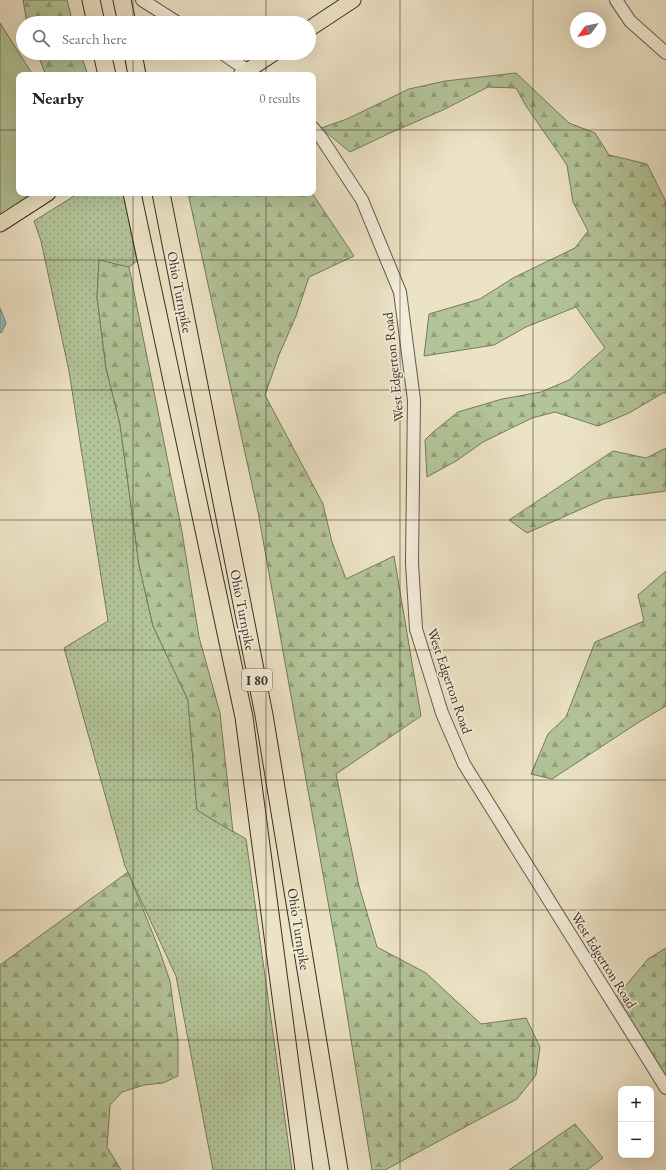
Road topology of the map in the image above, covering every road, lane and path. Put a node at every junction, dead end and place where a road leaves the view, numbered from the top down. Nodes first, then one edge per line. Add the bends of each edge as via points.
1 (91, 0) edge
2 (122, 0) edge
3 (142, 0) edge
4 (353, 0) edge
5 (616, 0) edge
6 (94, 16) edge
7 (125, 16) edge
8 (168, 16) edge
9 (316, 24) edge
10 (666, 53) edge
11 (104, 60) edge
12 (134, 60) edge
13 (231, 60) edge
14 (265, 60) edge
15 (106, 72) edge
16 (136, 72) edge
17 (246, 72) edge
18 (250, 72) edge
19 (316, 132) edge
20 (43, 196) edge
21 (133, 196) edge
22 (162, 196) edge
23 (0, 224) edge
24 (666, 1088) edge
25 (304, 1170) edge
26 (339, 1170) edge

1 - 6 highway
2 - 7 highway
3 - 8 street
4 - 9 main road
5 - 10 street via 630,21
11 - 15 highway
12 - 16 highway
13 - 17 street
14 - 18 main road
19 - 24 street, West Edgerton Road via 362,200 400,292 414,400 412,563 416,629 442,713 464,764
20 - 23 main road
21 - 25 highway, Ohio Turnpike / I 80 via 244,717
22 - 26 highway, Ohio Turnpike / I 80 via 264,715

